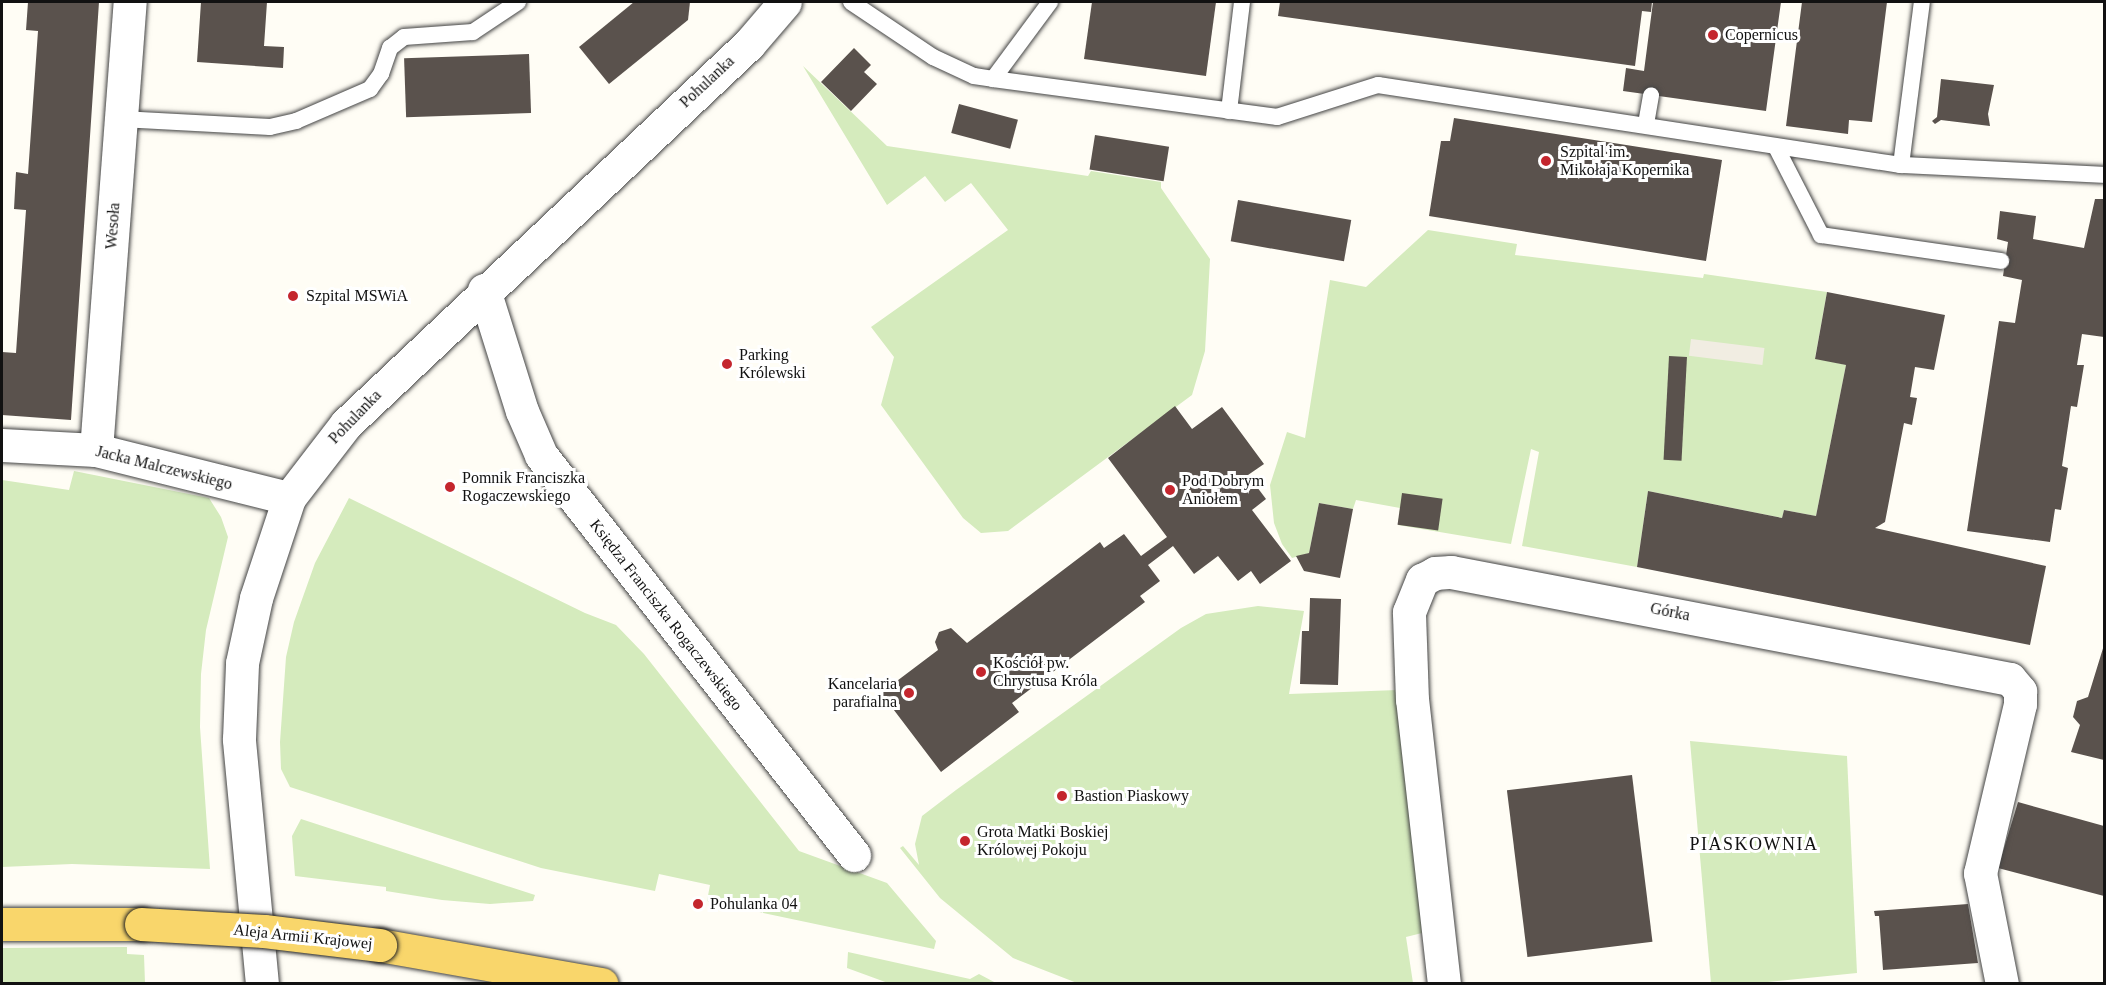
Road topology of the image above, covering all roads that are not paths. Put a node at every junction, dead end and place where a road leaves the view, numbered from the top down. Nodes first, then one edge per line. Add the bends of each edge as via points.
1 (130, 2) edge
2 (518, 2) edge
3 (785, 2) edge
4 (850, 2) edge
5 (1050, 2) edge
6 (1242, 2) edge
7 (1922, 2) edge
8 (993, 79) junction
9 (1651, 95) dead end
10 (1229, 111) junction
11 (121, 119) junction
12 (1646, 124) junction
13 (1776, 147) junction
14 (1901, 165) junction
15 (2104, 176) edge
16 (2001, 261) dead end
17 (484, 290) junction
18 (2, 444) edge
19 (96, 450) junction
20 (289, 498) junction
21 (854, 855) dead end
22 (2, 924) edge
23 (262, 984) edge
24 (602, 984) edge
25 (1444, 984) edge
26 (2002, 984) edge

1 - 11 street, Wesoła
2 - 11 lane via 473,32 404,37 390,48 381,74 370,88 296,121 270,127
3 - 17 street, Pohulanka via 749,44
4 - 8 lane via 933,57 975,76
5 - 8 lane
6 - 10 lane
7 - 14 lane
8 - 10 lane
9 - 12 lane
10 - 12 lane via 1277,117 1378,85
11 - 19 street, Wesoła
12 - 13 lane
13 - 14 lane
13 - 16 lane via 1821,236
14 - 15 lane
17 - 20 street, Pohulanka via 346,424
17 - 21 street, Księdza Franciszka Rogaczewskiego via 522,411 541,455
18 - 19 street, Jacka Malczewskiego
19 - 20 street, Jacka Malczewskiego
20 - 23 street, Pohulanka via 256,598 242,663 239,739
22 - 24 main road, Aleja Armii Krajowej, bridge via 141,924 264,931 380,945
25 - 26 street, Górka via 1412,700 1409,612 1422,580 1435,573 1452,572 2010,679 2020,692 2020,704 1980,873

